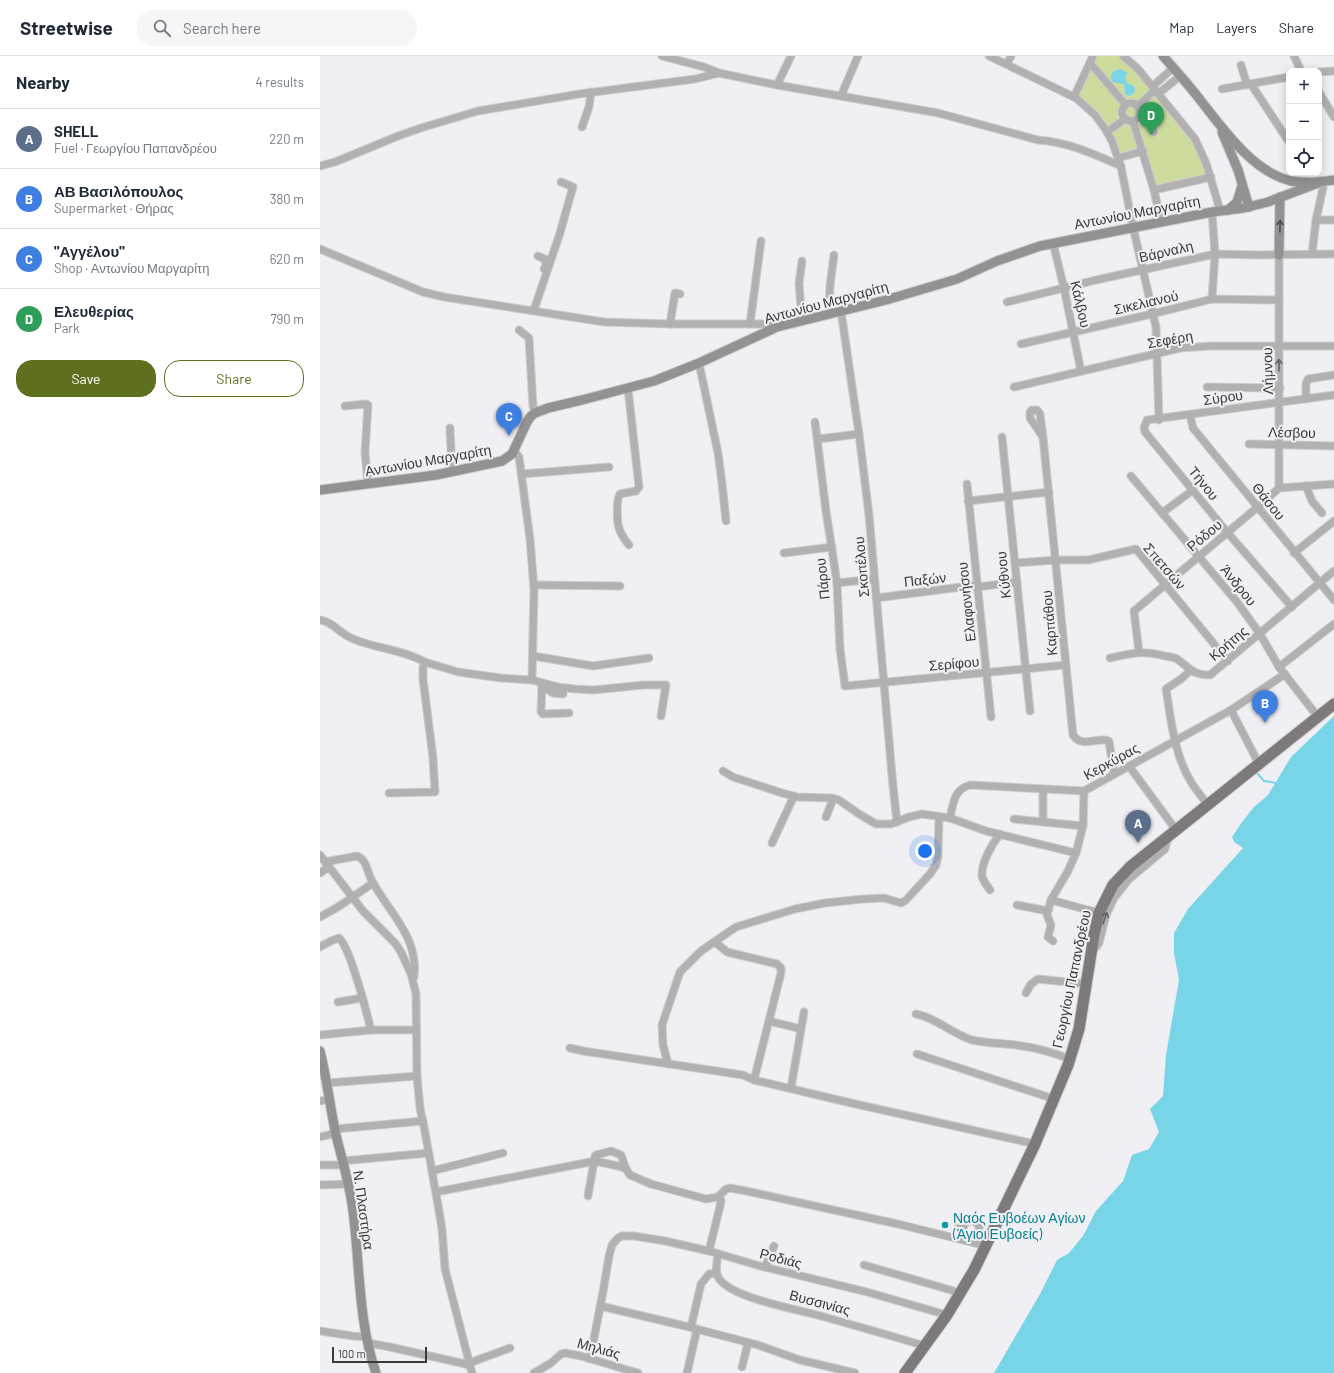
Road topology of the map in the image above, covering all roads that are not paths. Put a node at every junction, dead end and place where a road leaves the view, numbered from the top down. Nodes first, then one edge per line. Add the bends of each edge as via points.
1 (662, 56) edge
2 (791, 56) edge
3 (858, 56) edge
4 (989, 56) edge
5 (1011, 56) edge
6 (1093, 56) edge
7 (1123, 56) edge
8 (1163, 56) edge
9 (1294, 56) edge
10 (685, 58) edge
11 (1090, 63) junction
12 (1007, 64) junction
13 (1241, 65) dead end
14 (1173, 68) junction
15 (1300, 68) edge
16 (1334, 71) edge
17 (1322, 72) edge
18 (719, 73) junction
19 (1180, 76) junction
20 (1286, 78) edge
21 (1249, 84) junction
22 (777, 85) junction
23 (1222, 89) dead end
24 (1156, 90) junction
25 (591, 92) junction
26 (841, 96) junction
27 (1074, 97) junction
28 (1322, 97) edge
29 (1126, 105) junction
30 (1138, 109) junction
31 (1334, 117) edge
32 (1125, 119) junction
33 (1216, 120) junction
34 (1133, 121) junction
35 (582, 127) dead end
36 (1107, 132) junction
37 (1154, 132) dead end
38 (1288, 140) edge
39 (1143, 151) junction
40 (1118, 158) junction
41 (1254, 160) junction
42 (320, 166) edge
43 (1121, 166) junction
44 (1238, 170) junction
45 (1211, 177) junction
46 (1334, 180) edge
47 (1292, 181) junction
48 (561, 182) dead end
49 (1321, 185) junction
50 (1242, 186) junction
51 (1154, 190) junction
52 (1295, 191) junction
53 (1280, 197) junction
54 (1249, 207) junction
55 (1220, 211) junction
56 (1316, 220) junction
57 (1334, 220) edge
58 (1161, 221) junction
59 (1133, 227) junction
60 (761, 241) dead end
61 (1052, 243) junction
62 (320, 249) edge
63 (1214, 254) junction
64 (1312, 254) junction
65 (1334, 254) edge
66 (834, 255) dead end
67 (1279, 255) junction
68 (538, 256) dead end
69 (802, 261) dead end
70 (1143, 270) junction
71 (1064, 288) junction
72 (680, 294) dead end
73 (1212, 299) junction
74 (1279, 300) junction
75 (1007, 302) dead end
76 (532, 310) junction
77 (841, 311) junction
78 (830, 314) junction
79 (1152, 314) junction
80 (802, 320) junction
81 (670, 324) junction
82 (750, 324) junction
83 (777, 327) junction
84 (519, 330) dead end
85 (1074, 332) junction
86 (1021, 344) dead end
87 (1279, 346) junction
88 (1334, 346) edge
89 (1156, 354) junction
90 (699, 363) junction
91 (1081, 371) junction
92 (1334, 375) edge
93 (1014, 387) dead end
94 (1207, 387) dead end
95 (1280, 388) junction
96 (628, 389) junction
97 (1334, 395) edge
98 (1306, 399) junction
99 (1280, 402) junction
100 (345, 406) dead end
101 (535, 413) junction
102 (1190, 415) junction
103 (1159, 420) junction
104 (816, 422) dead end
105 (450, 428) dead end
106 (1144, 428) joint
107 (859, 434) junction
108 (1002, 437) dead end
109 (1043, 437) dead end
110 (818, 439) junction
111 (1249, 444) dead end
112 (1279, 444) junction
113 (1334, 446) edge
114 (514, 450) junction
115 (609, 467) dead end
116 (452, 472) junction
117 (522, 474) junction
118 (1131, 476) dead end
119 (368, 484) junction
120 (967, 484) dead end
121 (1334, 484) edge
122 (1306, 486) junction
123 (1279, 488) junction
124 (320, 490) edge
125 (1192, 490) junction
126 (1049, 492) junction
127 (1008, 496) junction
128 (968, 501) junction
129 (1258, 507) junction
130 (1322, 513) dead end
131 (1162, 514) junction
132 (726, 521) dead end
133 (1334, 522) edge
134 (1228, 532) junction
135 (629, 545) dead end
136 (832, 547) junction
137 (1294, 552) junction
138 (784, 553) dead end
139 (1198, 556) junction
140 (1056, 560) junction
141 (1015, 563) junction
142 (1334, 571) edge
143 (874, 579) junction
144 (1017, 582) junction
145 (838, 583) junction
146 (1165, 584) junction
147 (1319, 584) junction
148 (534, 585) junction
149 (620, 586) dead end
150 (977, 586) junction
151 (876, 598) junction
152 (1334, 600) edge
153 (1292, 607) junction
154 (320, 620) edge
155 (1334, 624) edge
156 (1260, 634) junction
157 (1139, 652) junction
158 (533, 656) junction
159 (649, 658) dead end
160 (1110, 658) dead end
161 (1228, 661) junction
162 (425, 662) junction
163 (1066, 665) junction
164 (1279, 667) junction
165 (1026, 669) junction
166 (1190, 670) junction
167 (987, 673) junction
168 (1285, 674) junction
169 (532, 680) junction
170 (884, 682) junction
171 (542, 684) junction
172 (845, 686) joint
173 (563, 694) dead end
174 (1334, 704) edge
175 (1231, 710) junction
176 (1030, 711) dead end
177 (569, 713) dead end
178 (661, 716) dead end
179 (991, 717) dead end
180 (1318, 717) junction
181 (1174, 741) junction
182 (1258, 764) junction
183 (1129, 766) junction
184 (723, 771) dead end
185 (1114, 774) junction
186 (1043, 789) junction
187 (1084, 791) junction
188 (389, 793) dead end
189 (794, 796) junction
190 (834, 799) junction
191 (1208, 805) junction
192 (826, 817) dead end
193 (939, 817) junction
194 (950, 818) junction
195 (1014, 819) dead end
196 (897, 822) junction
197 (1043, 822) junction
198 (1083, 826) junction
199 (1172, 833) junction
200 (1000, 834) junction
201 (772, 843) dead end
202 (1076, 854) junction
203 (323, 859) edge
204 (320, 873) edge
205 (373, 883) junction
206 (990, 890) dead end
207 (352, 898) junction
208 (1051, 900) junction
209 (1017, 905) dead end
210 (1048, 911) junction
211 (1099, 913) junction
212 (320, 917) edge
213 (1054, 941) dead end
214 (715, 942) junction
215 (320, 947) edge
216 (1091, 954) junction
217 (413, 982) junction
218 (1086, 984) junction
219 (1026, 993) dead end
220 (362, 998) junction
221 (338, 1002) dead end
222 (804, 1012) dead end
223 (916, 1014) dead end
224 (769, 1021) junction
225 (801, 1029) junction
226 (371, 1030) junction
227 (416, 1030) junction
228 (320, 1035) edge
229 (570, 1048) dead end
230 (320, 1051) edge
231 (917, 1054) dead end
232 (1070, 1059) junction
233 (322, 1063) edge
234 (668, 1064) junction
235 (417, 1076) junction
236 (754, 1080) junction
237 (328, 1083) junction
238 (791, 1088) junction
239 (330, 1099) junction
240 (1054, 1099) junction
241 (320, 1101) edge
242 (423, 1121) junction
243 (336, 1131) junction
244 (320, 1137) edge
245 (1035, 1144) junction
246 (429, 1153) junction
247 (503, 1153) dead end
248 (595, 1161) junction
249 (343, 1163) junction
250 (320, 1165) edge
251 (626, 1170) junction
252 (432, 1171) junction
253 (349, 1184) junction
254 (320, 1185) edge
255 (436, 1192) junction
256 (588, 1196) dead end
257 (719, 1196) junction
258 (962, 1231) dead end
259 (978, 1232) junction
260 (992, 1236) junction
261 (972, 1237) dead end
262 (774, 1246) dead end
263 (987, 1246) junction
264 (709, 1251) junction
265 (718, 1254) junction
266 (864, 1265) dead end
267 (765, 1267) junction
268 (716, 1273) junction
269 (961, 1293) junction
270 (600, 1306) junction
271 (947, 1315) junction
272 (694, 1328) junction
273 (320, 1331) edge
274 (367, 1340) junction
275 (748, 1342) junction
276 (924, 1346) junction
277 (510, 1348) dead end
278 (590, 1358) junction
279 (470, 1364) junction
280 (742, 1367) dead end
281 (839, 1371) edge
282 (376, 1373) edge
283 (472, 1373) edge
284 (534, 1373) edge
285 (638, 1373) edge
286 (687, 1373) edge
287 (855, 1373) edge
288 (905, 1373) edge

1 - 10 street
2 - 22 street
3 - 26 street
4 - 12 street
5 - 12 street
6 - 11 street
7 - 24 street
8 - 14 street
9 - 15 street
10 - 18 street
11 - 27 street
11 - 29 street
12 - 27 street
13 - 21 street
14 - 19 street
14 - 24 street
16 - 17 street
18 - 22 street
18 - 25 street via 695,79
19 - 24 street
19 - 33 street
20 - 21 street
21 - 23 street
21 - 38 street
22 - 26 street
24 - 30 street
24 - 45 street via 1195,138
25 - 35 street
25 - 42 street via 478,111 447,119
26 - 43 street via 938,113 1038,140 1067,144
27 - 36 street via 1091,111
28 - 31 street
29 - 30 street via 1132,104
29 - 32 street via 1122,112
30 - 34 street via 1138,118
30 - 37 street via 1149,112
32 - 34 street
32 - 36 street
33 - 41 street
33 - 44 street
34 - 39 street
36 - 40 street
39 - 40 street
39 - 51 street
40 - 43 street
41 - 44 street via 1242,160
41 - 47 street via 1279,177
43 - 59 street
44 - 50 street
45 - 51 street
45 - 55 street
46 - 49 street
47 - 49 street
47 - 52 street
48 - 76 street via 573,187 560,233
49 - 52 street, Αντωνίου Μαργαρίτη
49 - 56 street
50 - 54 street
50 - 55 street via 1237,202
51 - 58 street
52 - 53 street, Αντωνίου Μαργαρίτη
53 - 54 street, Αντωνίου Μαργαρίτη
67 -> 53 street
54 - 55 street, Αντωνίου Μαργαρίτη
55 - 58 street, Αντωνίου Μαργαρίτη
55 - 63 street
56 - 57 street
56 - 64 street
58 - 59 street, Αντωνίου Μαργαρίτη
59 - 61 street, Αντωνίου Μαργαρίτη
59 - 70 street
60 - 82 street
61 - 71 street, Κάλβου
61 - 77 street, Αντωνίου Μαργαρίτη via 1021,252 957,279
62 - 76 street via 433,295
63 - 67 street, Βάρναλη
63 - 70 street, Βάρναλη
63 - 73 street
64 - 65 street, Βάρναλη
64 - 67 street, Βάρναλη
66 - 78 street
67 - 74 street, Λήμνου
68 - 76 street via 545,259 546,264
69 - 80 street via 799,284
70 - 71 street, Βάρναλη
70 - 79 street
71 - 75 street, Βάρναλη
71 - 85 street, Κάλβου
72 - 81 street via 674,293
73 - 74 street, Σικελιανού
73 - 79 street, Σικελιανού
74 - 87 street, Λήμνου
76 - 81 street via 604,322
77 - 78 street, Αντωνίου Μαργαρίτη
77 - 107 street, Σκοπέλου
78 - 80 street, Αντωνίου Μαργαρίτη
79 - 85 street, Σικελιανού
79 - 89 street via 1156,327
80 - 83 street, Αντωνίου Μαργαρίτη
81 - 82 street
82 - 83 street
83 - 90 street, Αντωνίου Μαργαρίτη
84 - 101 street via 529,338
85 - 86 street, Σικελιανού
85 - 91 street, Κάλβου
87 - 88 street, Σεφέρη
87 - 89 street, Σεφέρη via 1180,348
95 -> 87 street, Λήμνου
89 - 91 street, Σεφέρη
89 - 103 street
90 - 96 street, Αντωνίου Μαργαρίτη
90 - 132 street via 718,453
91 - 93 street, Σεφέρη
92 - 98 street via 1308,379
94 - 95 street
95 - 99 street, Λήμνου
96 - 101 street, Αντωνίου Μαργαρίτη
96 - 135 street via 639,488 620,494 617,498 619,527
97 - 98 street, Σύρου
98 - 99 street, Σύρου
99 - 102 street, Σύρου
99 - 112 street, Λήμνου
100 - 119 street via 368,405 365,453
101 - 114 street, Αντωνίου Μαργαρίτη via 527,422
102 - 103 street, Σύρου
102 - 129 street, Θάσου via 1193,428
103 - 106 street, Σύρου via 1147,420
104 - 110 street, Πάρου
105 - 116 street
106 - 125 street, Τήνου
107 - 110 street
107 - 143 street, Σκοπέλου
108 - 127 street, Κύθνου
109 - 126 street, Καρπάθου
110 - 136 street, Πάρου
111 - 112 street, Λέσβου
112 - 113 street, Λέσβου
112 - 123 street, Λήμνου
114 - 116 street, Αντωνίου Μαργαρίτη via 502,461
114 - 117 street via 519,457
115 - 117 street
116 - 119 street, Αντωνίου Μαργαρίτη
117 - 148 street
118 - 131 street, Άνδρου
119 - 124 street, Αντωνίου Μαργαρίτη
120 - 128 street, Ελαφονήσου
121 - 122 street
122 - 123 street
122 - 130 street via 1312,501
123 - 129 street, Ρόδου
125 - 131 street
125 - 134 street, Τήνου
126 - 127 street
126 - 140 street, Καρπάθου
127 - 128 street
127 - 141 street, Κύθνου
128 - 150 street, Ελαφονήσου
129 - 134 street, Ρόδου
129 - 137 street, Θάσου
131 - 139 street, Άνδρου
133 - 137 street
134 - 139 street, Ρόδου
134 - 153 street, Τήνου
136 - 138 street
136 - 145 street, Πάρου
137 - 147 street, Θάσου
139 - 146 street, Ρόδου
139 - 156 street, Άνδρου
140 - 141 street
140 - 146 street, Σπετσών via 1088,560 1135,549
140 - 163 street, Καρπάθου
141 - 144 street, Κύθνου
142 - 147 street, Κρήτης
143 - 145 street
143 - 151 street, Σκοπέλου
144 - 150 street, Παξών
144 - 165 street, Κύθνου
145 - 172 street, Πάρου via 840,649
146 - 157 street, Ρόδου via 1134,611
146 - 161 street, Σπετσών
147 - 152 street, Θάσου
147 - 153 street, Κρήτης
148 - 149 street
148 - 158 street
150 - 151 street, Παξών
150 - 167 street, Ελαφονήσου
151 - 170 street, Σκοπέλου
153 - 156 street, Κρήτης
154 - 162 street via 329,622 342,634 358,642
155 - 164 street
156 - 161 street, Κρήτης
156 - 164 street, Άνδρου
157 - 160 street
157 - 166 street via 1176,658
158 - 159 street via 593,666
158 - 169 street
161 - 166 street, Κρήτης via 1210,675
162 - 169 street via 466,673
162 - 188 street via 423,679 435,792
163 - 165 street, Σερίφου
163 - 185 street, Καρπάθου via 1073,735 1086,742 1106,739 1109,741
164 - 168 street, Άνδρου
165 - 167 street, Σερίφου
165 - 176 street, Κύθνου
166 - 181 street via 1166,689
167 - 170 street, Σερίφου
167 - 179 street, Ελαφονήσου
168 - 175 street, Κερκύρας
168 - 180 street, Άνδρου
169 - 171 street
170 - 172 street, Σερίφου
170 - 196 street, Σκοπέλου
171 - 173 street via 553,693
171 - 177 street via 541,712
171 - 178 street via 594,690 666,685
174 - 180 main road, Γεωργίου Παπανδρέου
175 - 181 street, Κερκύρας
175 - 182 street
180 - 182 main road, Γεωργίου Παπανδρέου
181 - 183 street, Κερκύρας
181 - 191 street via 1191,782
182 - 191 main road, Γεωργίου Παπανδρέου
183 - 185 street, Κερκύρας
183 - 199 street
184 - 189 street via 742,780
185 - 187 street, Κερκύρας
186 - 187 street, Κερκύρας
186 - 194 street, Κερκύρας via 967,786 955,796
186 - 197 street
187 - 198 street
189 - 190 street
189 - 201 street
190 - 192 street
190 - 196 street via 876,824
191 - 199 main road, Γεωργίου Παπανδρέου
193 - 194 street
193 - 196 street via 922,814
193 - 214 street via 936,864 930,874 901,903 884,898 825,903 796,909 736,927
194 - 200 street
195 - 197 street
197 - 198 street
198 - 202 street
199 - 211 main road, Γεωργίου Παπανδρέου via 1121,876 1110,890
216 -> 199 street via 1099,943 1108,909 1120,889 1162,852
200 - 202 street
200 - 206 street via 993,842 983,872
202 - 208 street
203 - 204 street
203 - 205 street via 357,856 364,861
203 - 207 street
205 - 207 street
205 - 217 street via 406,935 414,964
207 - 212 street
207 - 217 street via 395,943
208 - 210 street
208 - 211 street
209 - 210 street
210 - 213 street via 1047,916 1051,925 1048,937
211 - 216 main road, Γεωργίου Παπανδρέου
214 - 224 street via 727,952 778,964 781,968
214 - 234 street via 700,951 680,972 662,1025 663,1045
215 - 220 street via 341,939
216 - 218 main road, Γεωργίου Παπανδρέου
217 - 227 street via 416,994
218 - 219 street via 1038,979 1031,984
218 - 232 main road, Γεωργίου Παπανδρέου via 1079,1029
220 - 221 street
220 - 226 street
222 - 225 street
223 - 232 street via 926,1016 971,1040 1033,1048
224 - 225 street
224 - 236 street
225 - 238 street
226 - 227 street
226 - 228 street
227 - 235 street
229 - 234 street
230 - 233 street, Ν. Πλαστήρα
231 - 240 street
232 - 240 main road, Γεωργίου Παπανδρέου
233 - 237 street, Ν. Πλαστήρα
234 - 236 street via 743,1075
235 - 237 street
235 - 242 street
236 - 238 street
237 - 239 street, Ν. Πλαστήρα
238 - 245 street
239 - 241 street
239 - 243 street, Ν. Πλαστήρα
240 - 245 main road, Γεωργίου Παπανδρέου
242 - 243 street
242 - 246 street
243 - 244 street
243 - 249 street, Ν. Πλαστήρα
245 - 260 main road, Γεωργίου Παπανδρέου
246 - 249 street
246 - 252 street
247 - 252 street
248 - 251 street
248 - 251 street via 596,1155 610,1151 621,1155
248 - 255 street
248 - 256 street
249 - 250 street
249 - 253 street, Ν. Πλαστήρα
251 - 257 street via 630,1175 651,1184 706,1199
252 - 255 street
253 - 254 street
253 - 274 street, Ν. Πλαστήρα
255 - 279 street via 445,1269
257 - 263 street via 730,1188
257 - 264 street via 721,1201
258 - 259 street via 965,1222 980,1224
259 - 260 street
259 - 261 street via 976,1238
260 - 263 main road, Γεωργίου Παπανδρέου
262 - 267 street
263 - 269 main road, Γεωργίου Παπανδρέου
264 - 265 street, Ροδιάς
264 - 270 street, Ροδιάς via 627,1235 618,1238 612,1245 605,1271
265 - 267 street, Ροδιάς
265 - 268 street
266 - 269 street
267 - 271 street, Ροδιάς
268 - 272 street via 709,1274 701,1284
268 - 276 street, Βυσσινίας via 724,1284 736,1292
269 - 271 main road, Γεωργίου Παπανδρέου
270 - 272 street
270 - 278 street
271 - 276 main road, Γεωργίου Παπανδρέου
272 - 275 street
272 - 286 street
273 - 274 street
274 - 279 street
274 - 282 street, Ν. Πλαστήρα
275 - 280 street
275 - 281 street
276 - 288 main road, Γεωργίου Παπανδρέου
277 - 279 street
278 - 284 street, Μηλιάς via 561,1354
278 - 285 street, Μηλιάς
279 - 283 street
281 - 287 street

